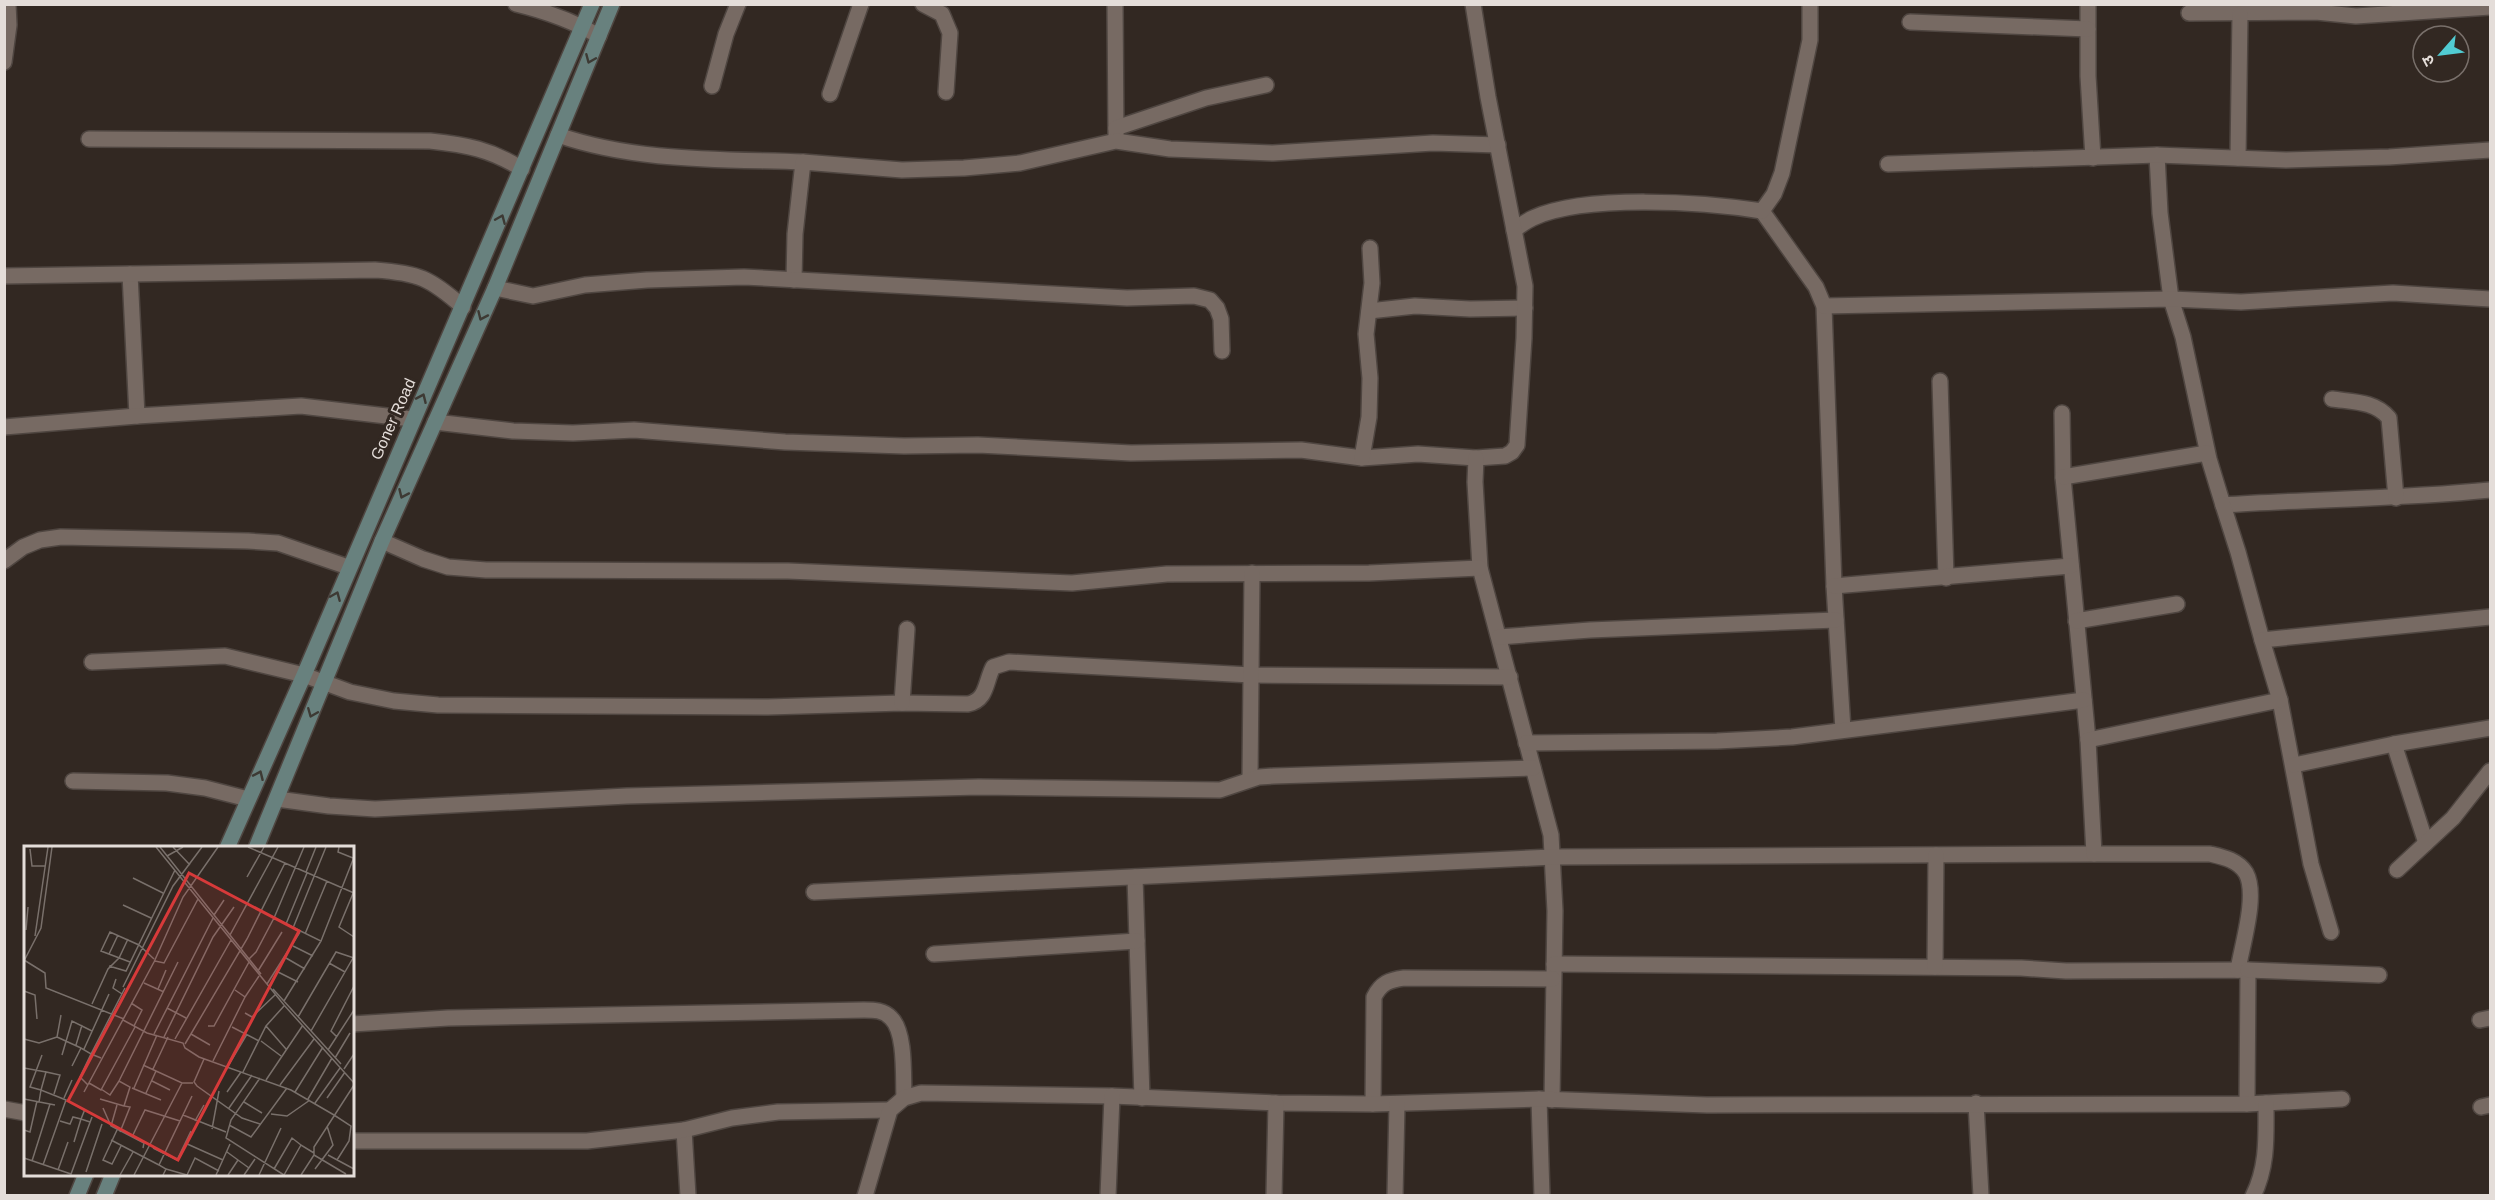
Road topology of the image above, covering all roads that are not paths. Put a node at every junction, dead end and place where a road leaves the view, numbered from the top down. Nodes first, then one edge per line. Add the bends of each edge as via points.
1 (8, 4) edge
2 (516, 4) edge
3 (592, 4) edge
4 (612, 4) edge
5 (738, 4) edge
6 (861, 4) edge
7 (923, 4) edge
8 (1115, 4) edge
9 (1473, 4) edge
10 (1810, 4) edge
11 (2088, 4) edge
12 (2490, 7) edge
13 (2316, 8) edge
14 (2189, 13) dead end
15 (2240, 14) junction
16 (1910, 22) dead end
17 (584, 27) junction
18 (2088, 29) junction
19 (599, 36) junction
20 (4, 62) edge
21 (1266, 85) dead end
22 (712, 86) dead end
23 (946, 92) dead end
24 (830, 94) dead end
25 (1116, 134) junction
26 (558, 135) junction
27 (88, 139) dead end
28 (1498, 145) junction
29 (2490, 150) edge
30 (2157, 155) junction
31 (2093, 158) junction
32 (2238, 158) junction
33 (803, 162) junction
34 (1888, 164) dead end
35 (522, 169) junction
36 (1762, 211) junction
37 (1514, 230) junction
38 (1370, 248) dead end
39 (130, 274) junction
40 (4, 276) edge
41 (794, 280) junction
42 (495, 288) junction
43 (2171, 299) junction
44 (2490, 299) edge
45 (1824, 306) junction
46 (463, 307) junction
47 (1525, 308) junction
48 (1369, 311) junction
49 (1222, 351) dead end
50 (1940, 381) dead end
51 (2332, 399) dead end
52 (2062, 412) dead end
53 (137, 416) junction
54 (412, 419) junction
55 (435, 422) junction
56 (4, 427) edge
57 (2207, 453) junction
58 (1362, 458) junction
59 (1476, 458) junction
60 (2063, 477) junction
61 (2490, 490) edge
62 (2396, 498) junction
63 (2223, 504) junction
64 (382, 541) junction
65 (4, 561) edge
66 (2071, 566) junction
67 (348, 567) junction
68 (1480, 568) junction
69 (1252, 573) junction
70 (1946, 578) junction
71 (1834, 586) junction
72 (2177, 604) dead end
73 (2490, 617) edge
74 (1836, 620) junction
75 (2076, 621) junction
76 (908, 628) dead end
77 (1498, 637) junction
78 (2262, 640) junction
79 (92, 662) dead end
80 (304, 675) junction
81 (1251, 675) junction
82 (1510, 677) junction
83 (324, 684) junction
84 (2084, 699) junction
85 (2280, 700) junction
86 (902, 703) junction
87 (2490, 728) edge
88 (1843, 730) junction
89 (2088, 740) junction
90 (1526, 742) junction
91 (2394, 744) junction
92 (2294, 765) junction
93 (1533, 768) junction
94 (2490, 771) edge
95 (1250, 779) junction
96 (73, 781) dead end
97 (248, 799) junction
98 (277, 799) junction
99 (2426, 843) junction
100 (228, 846) edge
101 (257, 846) edge
102 (2094, 854) junction
103 (1936, 855) junction
104 (1553, 856) junction
105 (2397, 870) dead end
106 (1135, 877) junction
107 (814, 892) dead end
108 (2331, 932) dead end
109 (1137, 941) junction
110 (934, 954) dead end
111 (1935, 967) junction
112 (2243, 970) junction
113 (1553, 972) junction
114 (2379, 975) dead end
115 (354, 1024) edge
116 (1112, 1096) junction
117 (904, 1098) junction
118 (1142, 1098) junction
119 (1546, 1099) junction
120 (2342, 1099) dead end
121 (1276, 1103) junction
122 (1976, 1103) junction
123 (2266, 1103) junction
124 (1373, 1104) junction
125 (1396, 1104) junction
126 (2247, 1104) junction
127 (4, 1109) edge
128 (890, 1110) junction
129 (24, 1113) edge
130 (684, 1130) junction
131 (354, 1141) edge
132 (85, 1176) edge
133 (112, 1176) edge
134 (77, 1196) edge
135 (104, 1196) edge
136 (688, 1196) edge
137 (865, 1196) edge
138 (1108, 1196) edge
139 (1274, 1196) edge
140 (1395, 1196) edge
141 (1542, 1196) edge
142 (1981, 1196) edge
143 (2253, 1196) edge

1 - 20 street
2 - 17 street
3 - 17 street, Goner Road
4 - 19 street
5 - 22 street
6 - 24 street
7 - 23 street via 942,14 950,33
8 - 25 street
9 - 28 street
10 - 36 street via 1810,40 1782,173
11 - 18 street
12 - 13 street via 2356,16
13 - 15 street
14 - 15 street
15 - 32 street
16 - 18 street
17 - 19 street
17 - 35 street, Goner Road
18 - 31 street
19 -> 26 street
21 - 25 street via 1206,98
25 - 28 street via 1170,149 1273,153 1433,143
25 - 33 street via 1020,163 902,170
26 - 33 street via 620,151
26 - 42 street
27 - 35 street via 430,141 467,145 499,155
28 - 37 street
29 - 32 street via 2389,158
30 - 31 street
30 - 32 street
30 - 43 street
31 - 34 street
33 - 41 street
46 -> 35 street, Goner Road
36 - 37 street via 1681,203 1610,203 1563,209 1533,218
36 - 45 street via 1816,287
37 - 47 street via 1525,286
38 - 48 street
39 - 40 street
39 - 46 street via 407,272 438,285
39 - 53 street
41 - 42 street via 647,280 585,285 533,296
41 - 49 street via 1127,298 1194,296 1210,300 1217,308
42 -> 55 street
43 - 44 street via 2241,302 2393,293
43 - 45 street
43 - 57 street
45 - 71 street
54 -> 46 street, Goner Road
47 - 48 street via 1415,306
47 - 59 street via 1516,445 1505,456
48 - 58 street via 1369,417
50 - 70 street
51 - 62 street via 2372,405 2389,418
52 - 60 street
53 - 54 street via 301,406
53 - 56 street
54 - 55 street
54 - 67 street, Goner Road
55 - 58 street via 513,431 634,430 785,442 978,445 1131,453 1301,450
55 -> 64 street
57 - 60 street
57 - 63 street
58 - 59 street via 1418,454
59 - 68 street
60 - 66 street
61 - 62 street
62 - 63 street
63 - 78 street
64 - 69 street via 448,567 486,570 788,571 1071,583 1167,574
64 - 83 street
65 - 67 street via 40,540 73,537 278,543
66 - 70 street
66 - 75 street
80 -> 67 street, Goner Road
68 - 69 street
68 - 77 street
69 - 81 street
70 - 71 street
71 - 74 street
72 - 75 street
73 - 78 street
74 - 77 street
74 - 88 street
75 - 84 street
76 - 86 street
77 - 82 street
78 - 85 street
79 - 80 street via 225,656
80 - 83 street
97 -> 80 street, Goner Road
81 - 82 street
81 - 86 street via 1009,662 993,667 984,695 976,702
81 - 95 street
82 - 90 street
83 - 86 street via 394,701 438,705 768,708
83 -> 98 street
84 - 88 street
84 - 89 street
85 - 89 street
85 - 92 street
87 - 91 street
88 - 90 street via 1717,741
89 - 102 street
90 - 93 street
91 - 92 street
91 - 99 street
92 - 108 street via 2311,864
93 - 95 street
93 - 104 street
94 - 99 street via 2453,818
95 - 98 street via 1220,790 979,787 627,796 375,809
96 - 97 street via 167,783
97 - 100 street, Goner Road
98 - 101 street
99 - 105 street
102 - 103 street
102 - 112 street via 2210,854 2238,864 2247,874 2250,898
103 - 104 street
103 - 111 street
104 - 106 street
104 - 113 street
106 - 107 street
106 - 109 street
109 - 110 street
109 - 118 street
111 - 112 street
111 - 113 street
112 - 114 street
112 - 126 street
113 - 119 street
113 - 124 street via 1404,978 1380,986 1374,997
115 - 117 street via 460,1018 881,1011 892,1018 900,1036
116 - 117 street via 921,1093
116 - 118 street
116 - 138 street
117 - 128 street
118 - 121 street
119 - 122 street via 1707,1105
119 - 125 street
119 - 141 street
120 - 123 street
121 - 124 street
121 - 139 street
122 - 126 street
122 - 142 street
123 - 126 street
123 - 143 street via 2266,1155
124 - 125 street
125 - 140 street
127 - 129 street
128 - 130 street via 778,1112
128 - 137 street
130 - 131 street via 587,1141
130 - 136 street
132 - 134 street
133 - 135 street

